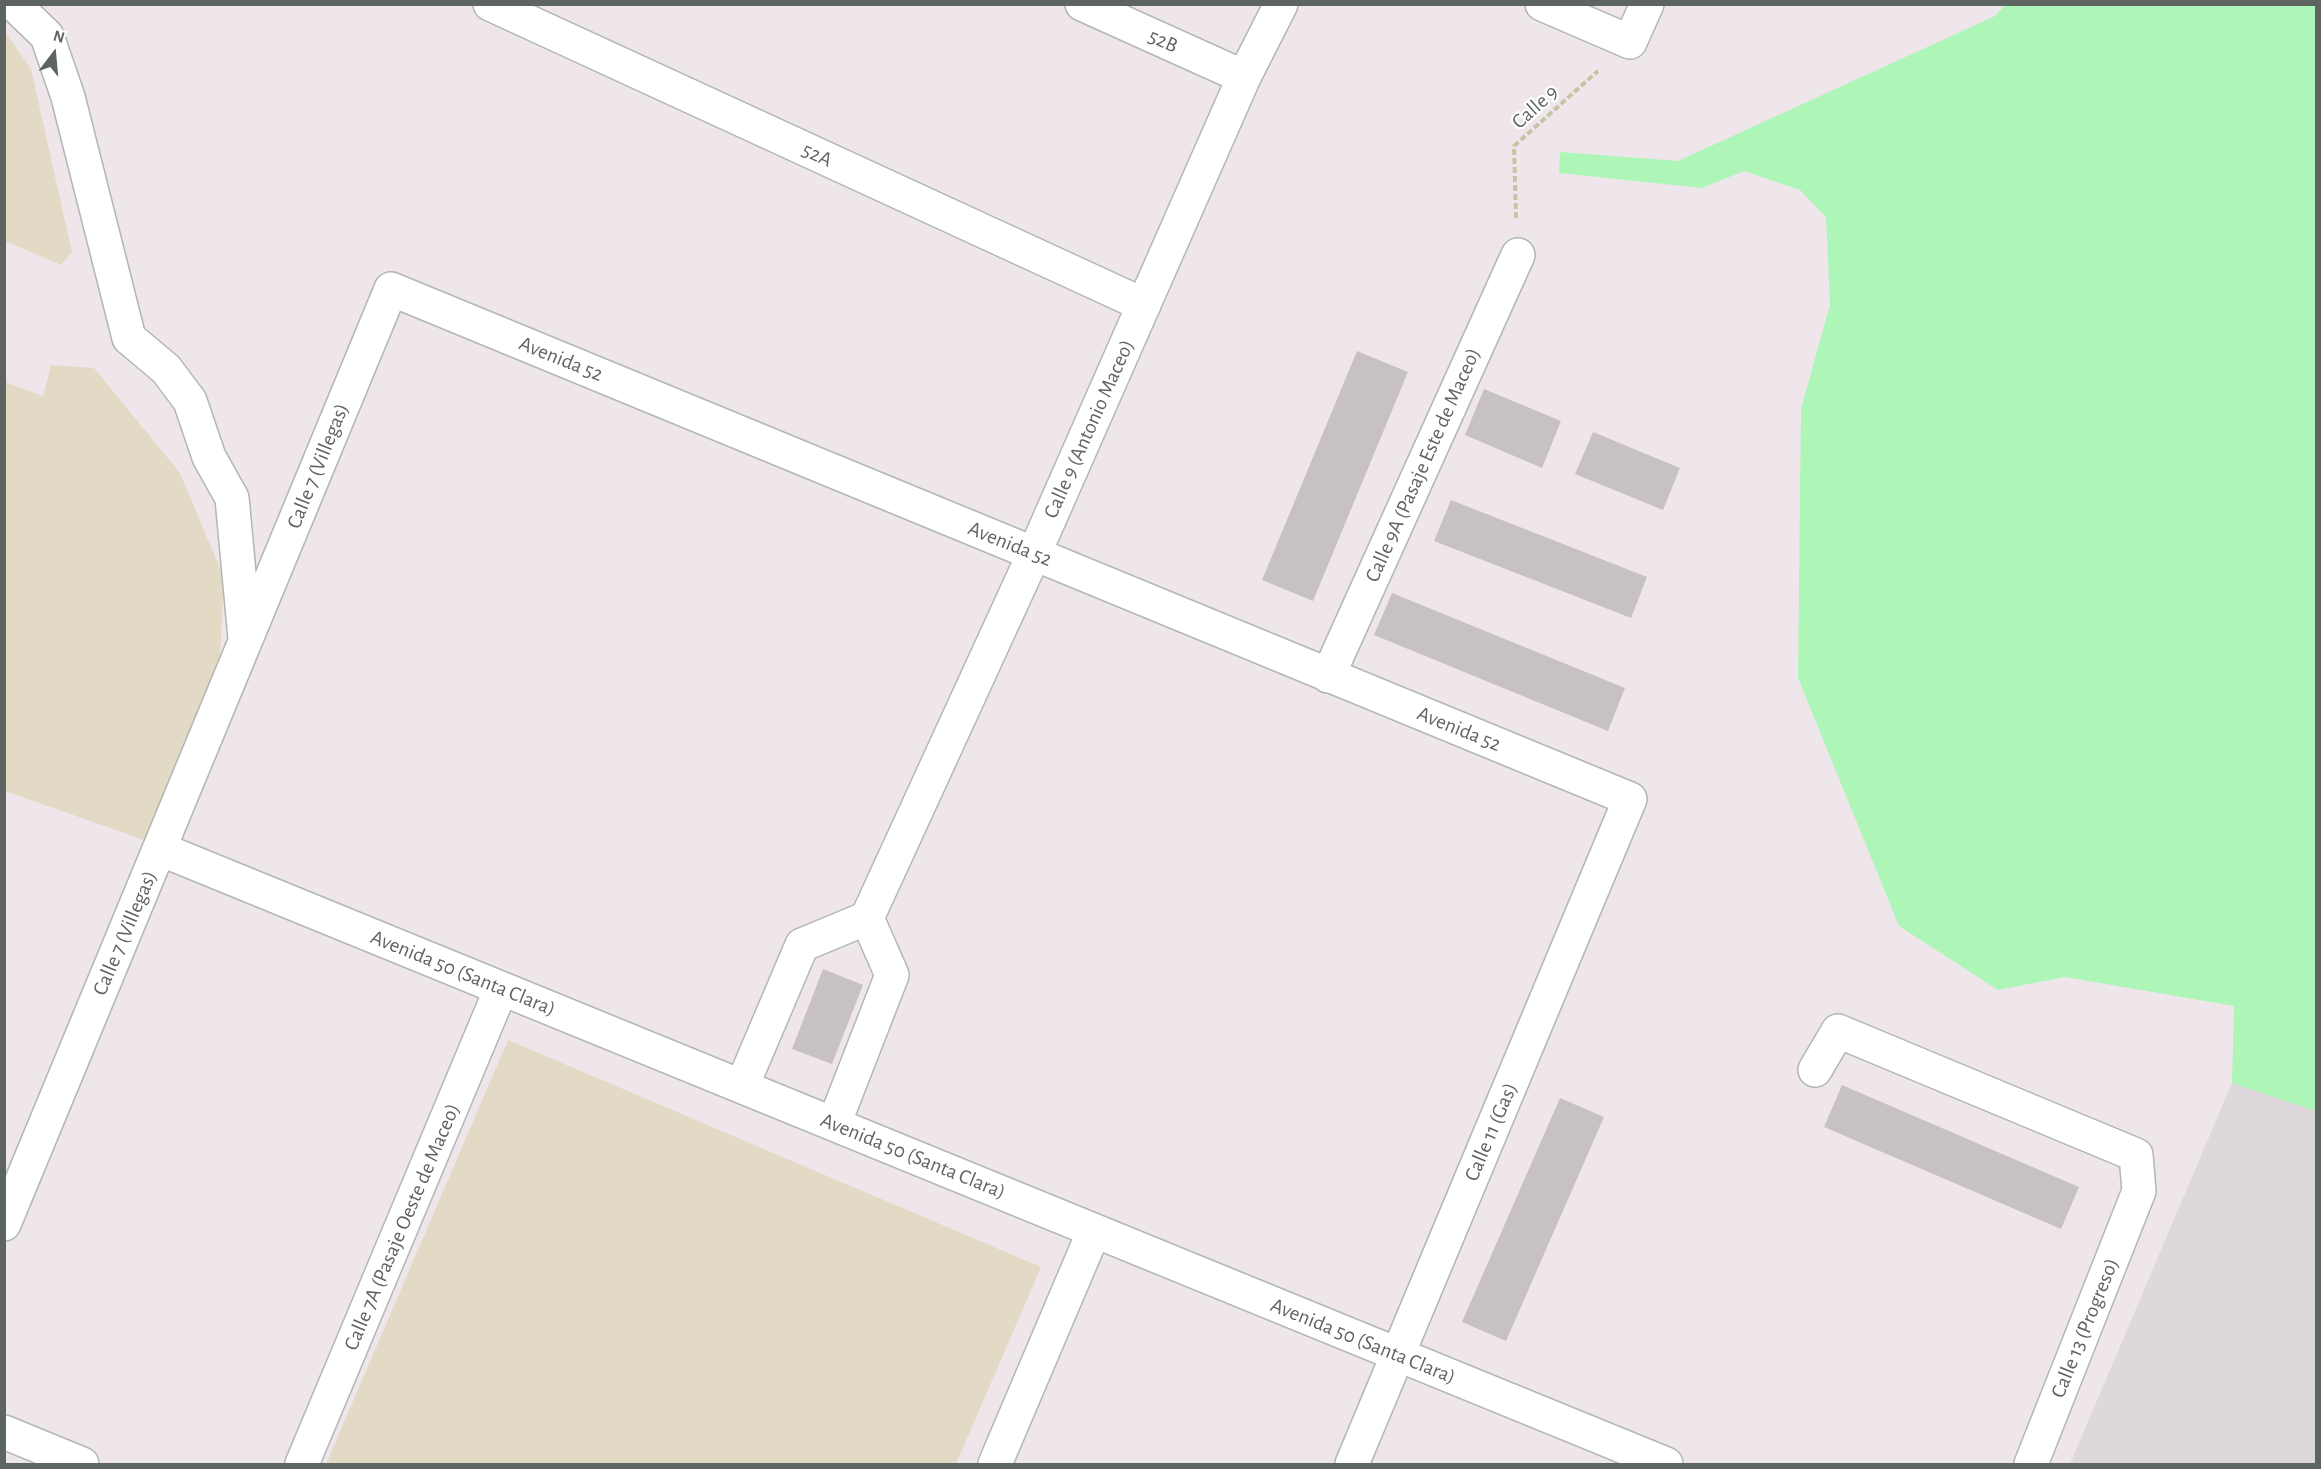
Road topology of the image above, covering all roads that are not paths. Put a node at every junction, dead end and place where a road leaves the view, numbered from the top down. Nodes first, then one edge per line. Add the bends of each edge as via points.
1 (14, 4) edge
2 (490, 4) edge
3 (1082, 4) edge
4 (1281, 4) edge
5 (1542, 4) edge
6 (1647, 4) edge
7 (1244, 77) junction
8 (1518, 255) road end
9 (391, 289) joint
10 (1144, 305) junction
11 (1034, 554) junction
12 (246, 643) junction
13 (1328, 676) junction
14 (1630, 799) joint
15 (160, 849) junction
16 (867, 918) junction
17 (501, 989) junction
18 (1815, 1070) dead end
19 (742, 1086) junction
20 (834, 1124) junction
21 (4, 1224) edge
22 (1094, 1231) junction
23 (1398, 1355) junction
24 (4, 1432) edge
25 (82, 1464) edge
26 (302, 1464) edge
27 (995, 1464) edge
28 (1352, 1464) edge
29 (1666, 1464) edge
30 (2031, 1464) edge

1 - 12 street, Calle 7 (Villegas) via 47,36 68,97 129,338 166,369 190,401 209,457 232,498
2 - 10 street, 52A
3 - 7 street, 52B
4 - 7 street, Calle 9 (Antonio Maceo)
5 - 6 street via 1630,42
7 - 10 street, Calle 9 (Antonio Maceo)
8 - 13 street, Calle 9A (Pasaje Este de Maceo)
9 - 11 street, Avenida 52
9 - 12 street, Calle 7 (Villegas)
10 - 11 street, Calle 9 (Antonio Maceo)
11 - 13 street, Avenida 52
11 - 16 street, Calle 9 (Antonio Maceo)
12 - 15 street, Calle 7 (Villegas)
13 - 14 street, Avenida 52
14 - 23 street, Calle 11 (Gas)
15 - 17 street, Avenida 50 (Santa Clara)
15 - 21 street, Calle 7 (Villegas)
16 - 19 street via 802,945
16 - 20 street via 892,975
17 - 19 street, Avenida 50 (Santa Clara)
17 - 26 street, Calle 7A (Pasaje Oeste de Maceo)
18 - 30 street, Calle 13 (Progreso) via 1838,1030 2136,1155 2139,1191
19 - 20 street, Avenida 50 (Santa Clara)
20 - 22 street, Avenida 50 (Santa Clara)
22 - 23 street, Avenida 50 (Santa Clara)
22 - 27 street
23 - 28 street, Calle 11 (Gas)
23 - 29 street, Avenida 50 (Santa Clara)
24 - 25 street

